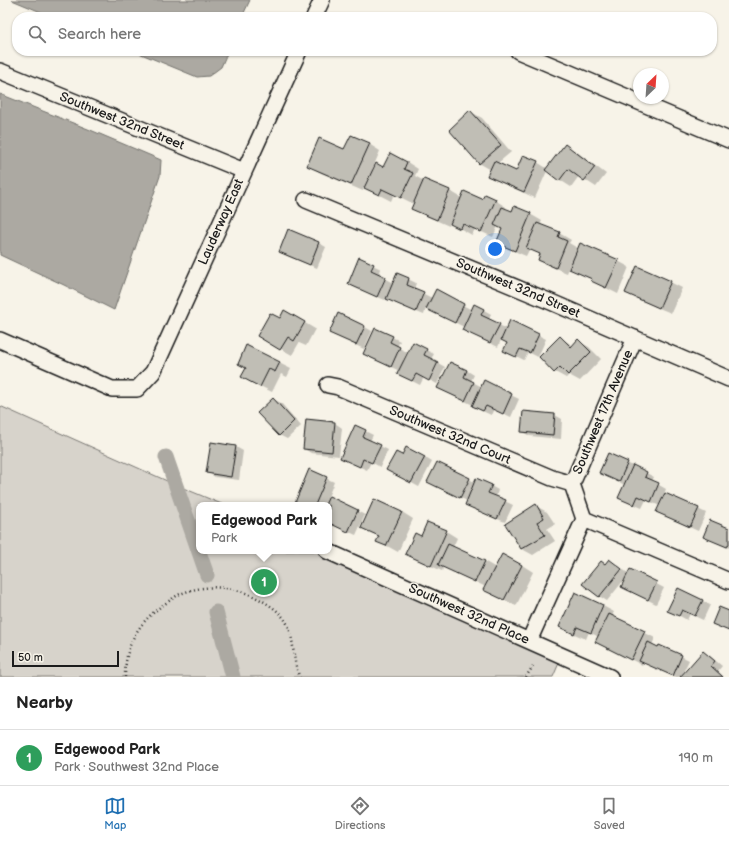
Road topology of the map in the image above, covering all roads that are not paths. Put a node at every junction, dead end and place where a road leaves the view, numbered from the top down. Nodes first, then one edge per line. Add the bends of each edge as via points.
1 (322, 0) edge
2 (316, 12) edge
3 (297, 56) edge
4 (530, 56) edge
5 (0, 71) edge
6 (729, 140) edge
7 (244, 171) junction
8 (306, 200) dead end
9 (635, 338) junction
10 (0, 340) edge
11 (729, 379) edge
12 (328, 385) dead end
13 (572, 484) junction
14 (584, 519) junction
15 (332, 553) edge
16 (729, 581) edge
17 (529, 641) junction
18 (610, 677) edge

1 - 2 street
3 - 7 street, Lauderway East
4 - 6 street
5 - 7 street, Southwest 32nd Street
7 - 10 street, Lauderway East via 153,372 137,389 112,389
8 - 9 street, Southwest 32nd Street
9 - 11 street, Southwest 32nd Street
9 - 13 street, Southwest 17th Avenue
12 - 13 street, Southwest 32nd Court
13 - 14 street, Southwest 17th Avenue
14 - 16 street
14 - 17 street
15 - 17 street, Southwest 32nd Place
17 - 18 street, Southwest 32nd Place

